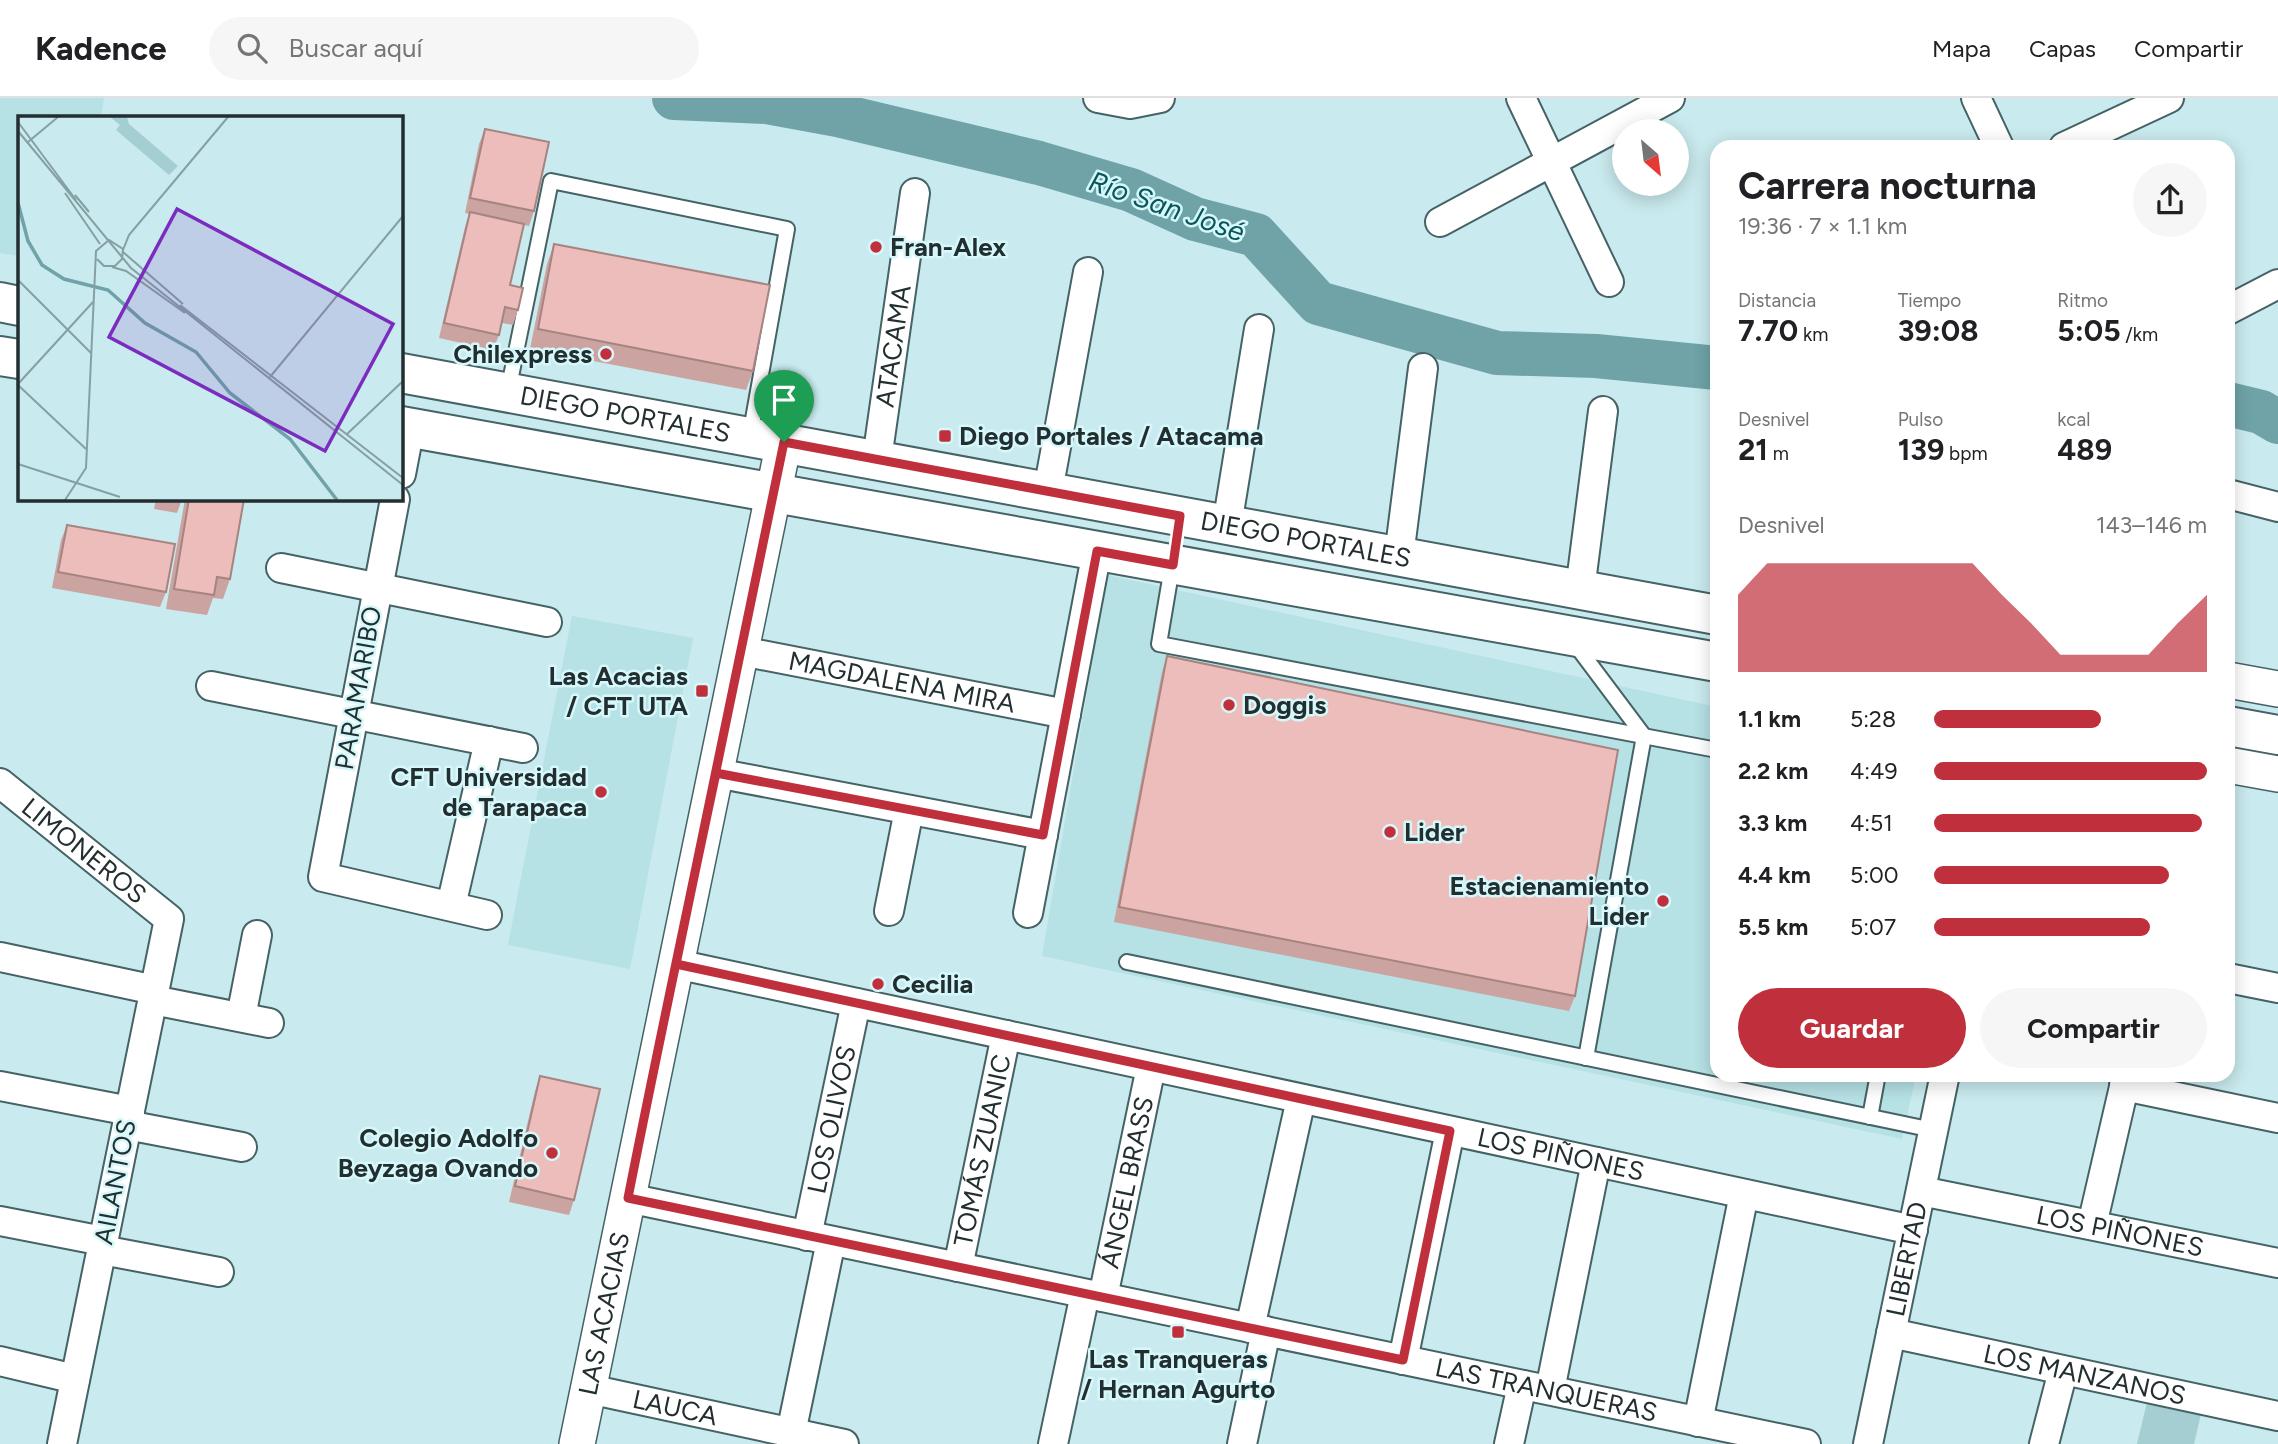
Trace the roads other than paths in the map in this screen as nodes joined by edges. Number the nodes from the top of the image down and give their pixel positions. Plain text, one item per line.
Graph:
1 (1098, 98) edge
2 (1521, 98) edge
3 (1670, 98) edge
4 (1976, 98) edge
5 (2169, 98) edge
6 (1151, 100) edge
7 (1996, 140) edge
8 (2079, 140) edge
9 (1552, 162) junction
10 (915, 193) dead end
11 (1440, 222) dead end
12 (1088, 272) dead end
13 (1609, 282) dead end
14 (2278, 284) edge
15 (0, 302) edge
16 (18, 306) edge
17 (2235, 306) edge
18 (1259, 328) dead end
19 (0, 356) edge
20 (18, 359) edge
21 (1423, 368) dead end
22 (402, 373) edge
23 (507, 392) junction
24 (1603, 411) dead end
25 (405, 426) edge
26 (767, 439) junction
27 (877, 459) junction
28 (402, 462) edge
29 (1048, 491) junction
30 (773, 493) junction
31 (2235, 496) edge
32 (396, 500) edge
33 (2278, 507) edge
34 (1180, 516) junction
35 (1227, 525) junction
36 (1097, 551) junction
37 (1399, 556) junction
38 (1173, 565) junction
39 (281, 568) dead end
40 (376, 588) junction
41 (1580, 590) junction
42 (1710, 614) edge
43 (547, 622) dead end
44 (1568, 635) junction
45 (741, 651) junction
46 (1710, 661) edge
47 (2235, 681) edge
48 (211, 686) dead end
49 (2278, 689) edge
50 (1066, 714) junction
51 (353, 716) junction
52 (2235, 727) edge
53 (1644, 736) junction
54 (2278, 736) edge
55 (489, 741) junction
56 (523, 748) dead end
57 (1710, 749) edge
58 (2235, 766) edge
59 (716, 773) junction
60 (2278, 774) edge
61 (0, 783) edge
62 (909, 810) junction
63 (1043, 835) junction
64 (451, 906) junction
65 (889, 911) dead end
66 (1028, 913) dead end
67 (487, 915) dead end
68 (169, 919) joint
69 (257, 934) dead end
70 (0, 957) edge
71 (1127, 962) dead end
72 (676, 964) junction
73 (2235, 979) edge
74 (2278, 988) edge
75 (154, 995) junction
76 (856, 1003) junction
77 (240, 1017) junction
78 (269, 1023) dead end
79 (1006, 1035) junction
80 (1586, 1058) junction
81 (1152, 1067) junction
82 (1710, 1078) edge
83 (1729, 1082) edge
84 (1877, 1082) edge
85 (1943, 1082) edge
86 (2125, 1082) edge
87 (2133, 1082) edge
88 (0, 1086) edge
89 (1301, 1099) junction
90 (1870, 1117) junction
91 (128, 1118) junction
92 (2278, 1118) edge
93 (1933, 1130) junction
94 (1450, 1131) junction
95 (242, 1147) dead end
96 (1596, 1162) junction
97 (1920, 1191) junction
98 (1744, 1194) junction
99 (628, 1198) junction
100 (0, 1221) edge
101 (2092, 1225) junction
102 (1913, 1230) junction
103 (819, 1238) junction
104 (102, 1245) junction
105 (2278, 1263) edge
106 (958, 1267) junction
107 (219, 1272) dead end
108 (1094, 1296) junction
109 (1258, 1330) junction
110 (1891, 1333) junction
111 (1403, 1360) junction
112 (0, 1362) edge
113 (2063, 1371) junction
114 (75, 1379) junction
115 (1522, 1385) junction
116 (589, 1389) junction
117 (1550, 1391) junction
118 (2278, 1416) edge
119 (1698, 1422) junction
120 (791, 1433) junction
121 (62, 1444) edge
122 (578, 1444) edge
123 (844, 1444) edge
124 (1053, 1444) edge
125 (1242, 1444) edge
126 (1509, 1444) edge
127 (1805, 1444) edge
128 (1868, 1444) edge
129 (2045, 1444) edge

1 - 6 street
2 - 9 street
3 - 9 street
4 - 7 street
5 - 8 street
9 - 11 street
9 - 13 street
10 - 27 street, ATACAMA
12 - 29 street
14 - 17 street
15 - 16 main road
18 - 35 street
19 - 20 main road
21 - 37 street
22 - 23 main road, DIEGO PORTALES
23 - 26 main road, DIEGO PORTALES
23 - 26 lane
24 - 41 street
25 - 28 street
25 - 30 main road, DIEGO PORTALES
26 - 27 main road, DIEGO PORTALES
26 - 30 street, LAS ACACIAS
27 - 29 main road, DIEGO PORTALES
29 - 34 main road, DIEGO PORTALES
30 - 36 main road, DIEGO PORTALES
30 - 45 street, LAS ACACIAS
31 - 33 street
32 - 40 street, PARAMARIBO
34 - 35 main road, DIEGO PORTALES
34 - 38 main road
35 - 37 main road, DIEGO PORTALES
36 - 38 main road, DIEGO PORTALES
36 - 50 street
37 - 41 main road, DIEGO PORTALES
38 - 44 main road, DIEGO PORTALES
38 - 53 lane
39 - 40 street
40 - 43 street
40 - 51 street, PARAMARIBO
41 - 42 main road, DIEGO PORTALES
44 - 46 main road, DIEGO PORTALES
44 - 53 lane
45 - 50 street, MAGDALENA MIRA
45 - 59 street, LAS ACACIAS
47 - 49 street
48 - 51 street
50 - 63 street
51 - 55 street
51 - 64 street, PARAMARIBO
52 - 54 main road
53 - 57 lane
53 - 80 lane
55 - 56 street
55 - 64 street
58 - 60 street
59 - 62 street
59 - 72 street, LAS ACACIAS
61 - 68 street, LIMONEROS
62 - 63 street
62 - 65 street
63 - 66 street
64 - 67 street
68 - 75 street, AILANTOS
69 - 77 street
70 - 75 street
71 - 80 lane
72 - 76 street, LOS PIÑONES
72 - 99 street, LAS ACACIAS
73 - 74 street
75 - 77 street
75 - 91 street, AILANTOS
76 - 79 street, LOS PIÑONES
76 - 103 street, LOS OLIVOS
77 - 78 street
79 - 81 street, LOS PIÑONES
79 - 106 street, TOMÁS ZUANIC
80 - 82 lane
81 - 89 street, LOS PIÑONES
81 - 108 street, ÁNGEL BRASS
83 - 90 lane
84 - 90 lane
85 - 93 street, LIBERTAD
86 - 101 street
87 - 92 street
88 - 91 street
89 - 94 street, LOS PIÑONES
89 - 109 street
90 - 93 lane
91 - 95 street
91 - 104 street, AILANTOS
93 - 97 street, LIBERTAD
94 - 96 street, LOS PIÑONES
94 - 111 street
96 - 98 street, LOS PIÑONES
96 - 117 street
97 - 101 street, LOS PIÑONES
97 - 102 street, LIBERTAD
98 - 102 street, LOS PIÑONES
98 - 119 street
99 - 103 street, LAS TRANQUERAS
99 - 116 street, LAS ACACIAS
100 - 104 street
101 - 105 street, LOS PIÑONES
102 - 110 street, LIBERTAD
103 - 106 street, LAS TRANQUERAS
103 - 120 street, LOS OLIVOS
104 - 107 street
104 - 114 street, AILANTOS
106 - 108 street, LAS TRANQUERAS
108 - 109 street, LAS TRANQUERAS
108 - 124 street, ÁNGEL BRASS
109 - 111 street, LAS TRANQUERAS
109 - 125 street
110 - 113 street, LOS MANZANOS
110 - 128 street, LIBERTAD
111 - 115 street, LAS TRANQUERAS
112 - 114 street
113 - 118 street, LOS MANZANOS
113 - 129 street
114 - 121 street, AILANTOS
115 - 117 street, LAS TRANQUERAS
115 - 126 street
116 - 120 street, LAUCA
116 - 122 street, LAS ACACIAS
117 - 119 street, LAS TRANQUERAS
119 - 127 street, LAS TRANQUERAS
120 - 123 street, LAUCA

